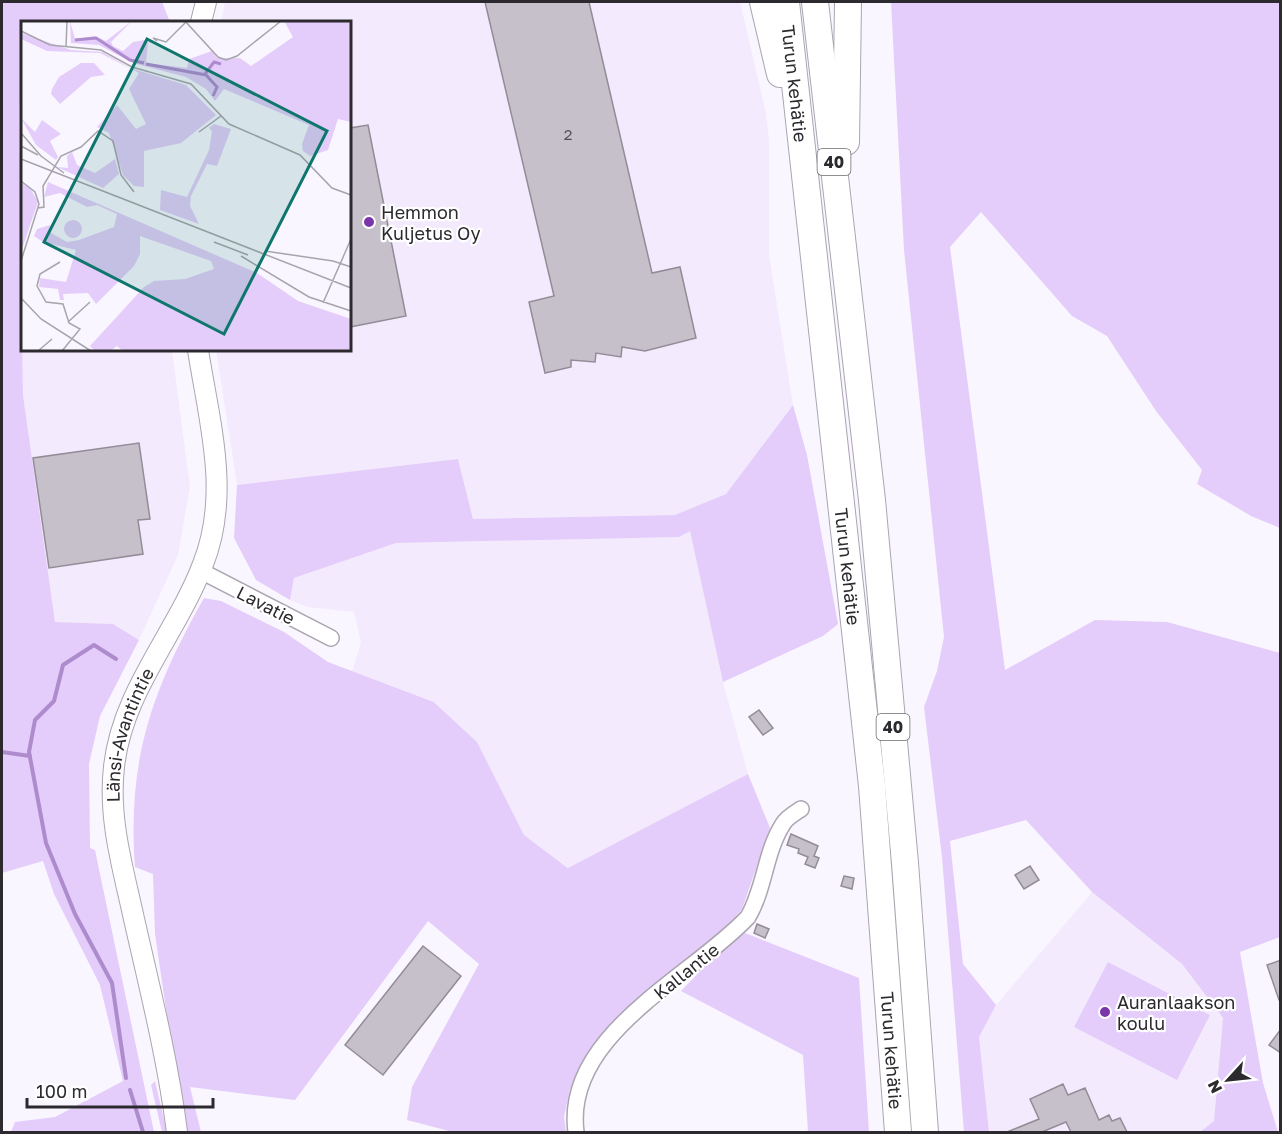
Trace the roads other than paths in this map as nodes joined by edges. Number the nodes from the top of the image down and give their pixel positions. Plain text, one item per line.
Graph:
1 (206, 2) edge
2 (763, 2) edge
3 (786, 2) edge
4 (815, 2) edge
5 (848, 2) edge
6 (201, 21) edge
7 (807, 194) junction
8 (851, 323) junction
9 (198, 351) edge
10 (201, 571) junction
11 (331, 638) dead end
12 (801, 809) dead end
13 (885, 984) junction
14 (177, 1132) edge
15 (576, 1132) edge
16 (883, 1132) edge
17 (898, 1132) edge
18 (925, 1132) edge

1 - 6 street
2 - 7 highway
3 - 7 highway, Turun kehätie / 40
4 - 8 highway, Turun kehätie / 40
5 - 8 highway
7 - 13 highway, Turun kehätie / 40
8 - 18 highway, Turun kehätie / 40
9 - 10 street, Länsi-Avantintie
10 - 11 street, Lavatie
10 - 14 street, Länsi-Avantintie
12 - 15 street, Kallantie
13 - 16 highway
13 - 17 highway, Turun kehätie / 40

